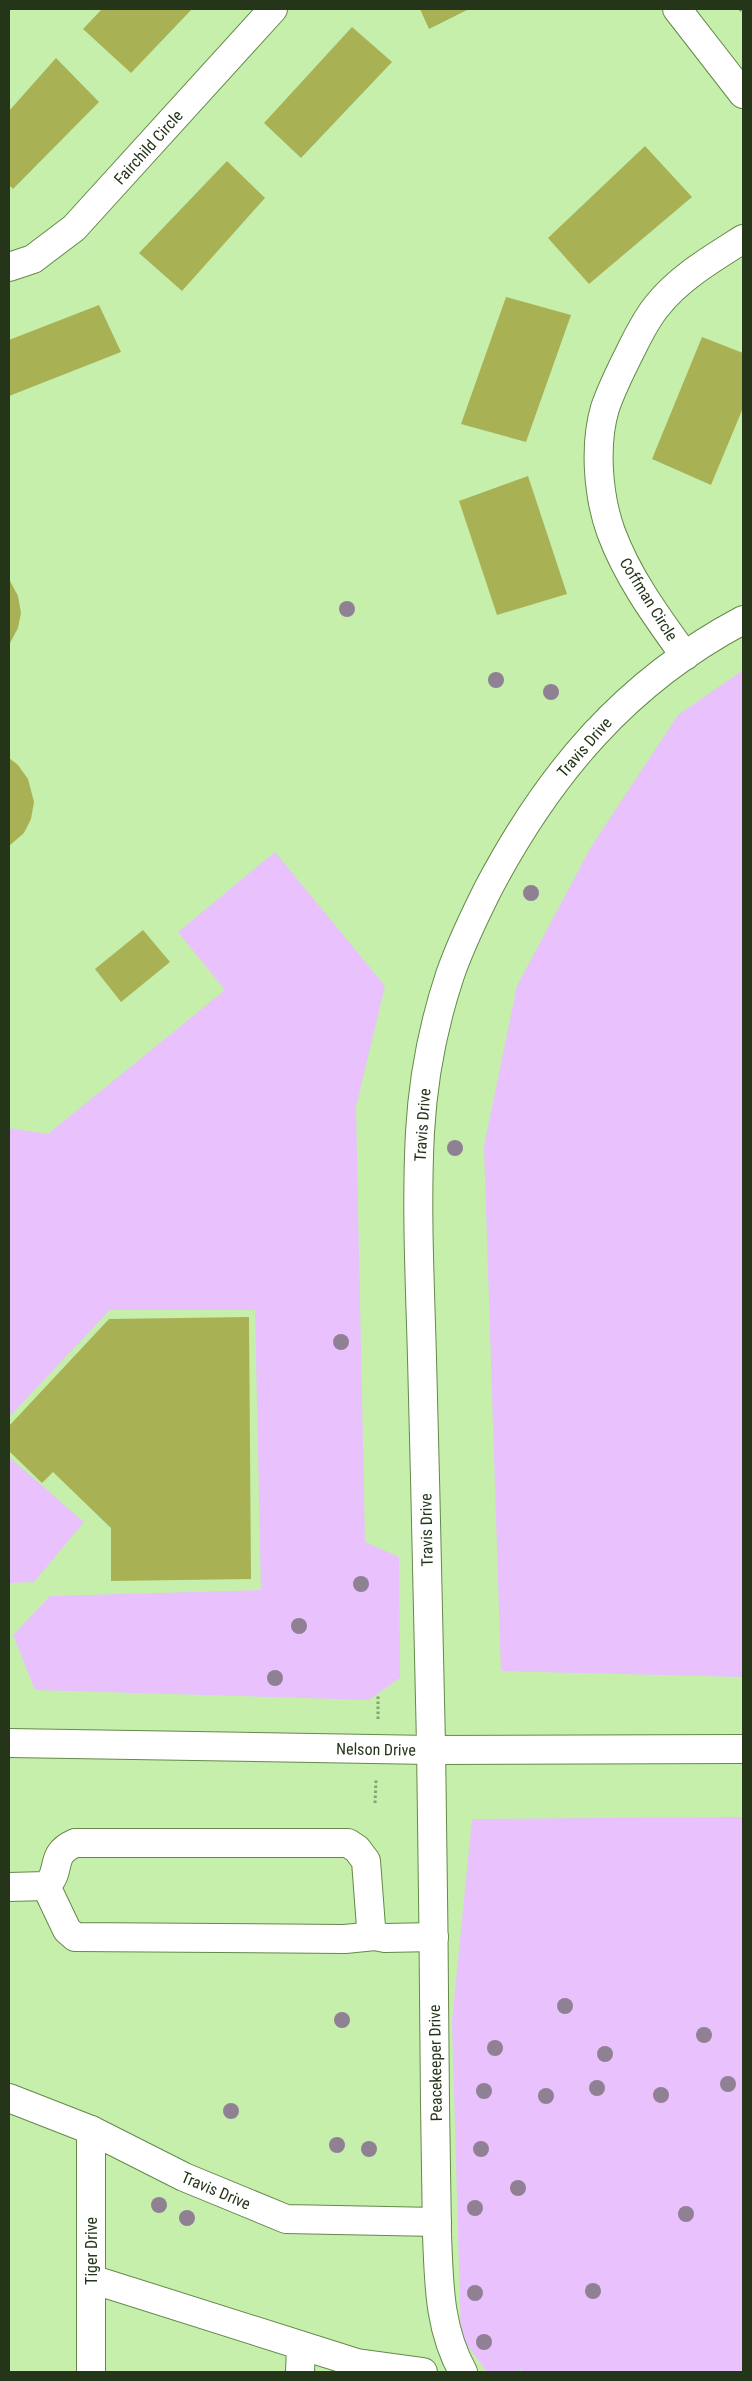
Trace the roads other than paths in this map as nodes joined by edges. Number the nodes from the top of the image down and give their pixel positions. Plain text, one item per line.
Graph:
1 (273, 9) edge
2 (677, 9) edge
3 (743, 94) edge
4 (743, 239) edge
5 (9, 267) edge
6 (743, 620) edge
7 (685, 656) junction
8 (9, 1743) edge
9 (743, 1749) edge
10 (431, 1750) junction
11 (9, 1886) edge
12 (46, 1886) junction
13 (375, 1936) junction
14 (434, 1937) junction
15 (9, 2098) edge
16 (91, 2130) junction
17 (437, 2222) junction
18 (91, 2279) junction
19 (300, 2359) edge
20 (397, 2370) edge
21 (90, 2372) edge
22 (423, 2372) edge
23 (463, 2372) edge

1 - 5 street, Fairchild Circle
2 - 3 street
4 - 7 street, Coffman Circle
6 - 7 street, Travis Drive
7 - 10 street, Travis Drive
8 - 10 street, Nelson Drive
9 - 10 street, Nelson Drive
10 - 14 street, Peacekeeper Drive
11 - 12 street
12 - 13 street
12 - 13 street
13 - 14 street
14 - 17 street, Peacekeeper Drive
15 - 16 street, Travis Drive
16 - 17 street, Travis Drive
16 - 18 street, Tiger Drive
17 - 23 street, Peacekeeper Drive
18 - 19 street
18 - 21 street, Tiger Drive
19 - 20 street
20 - 22 street

